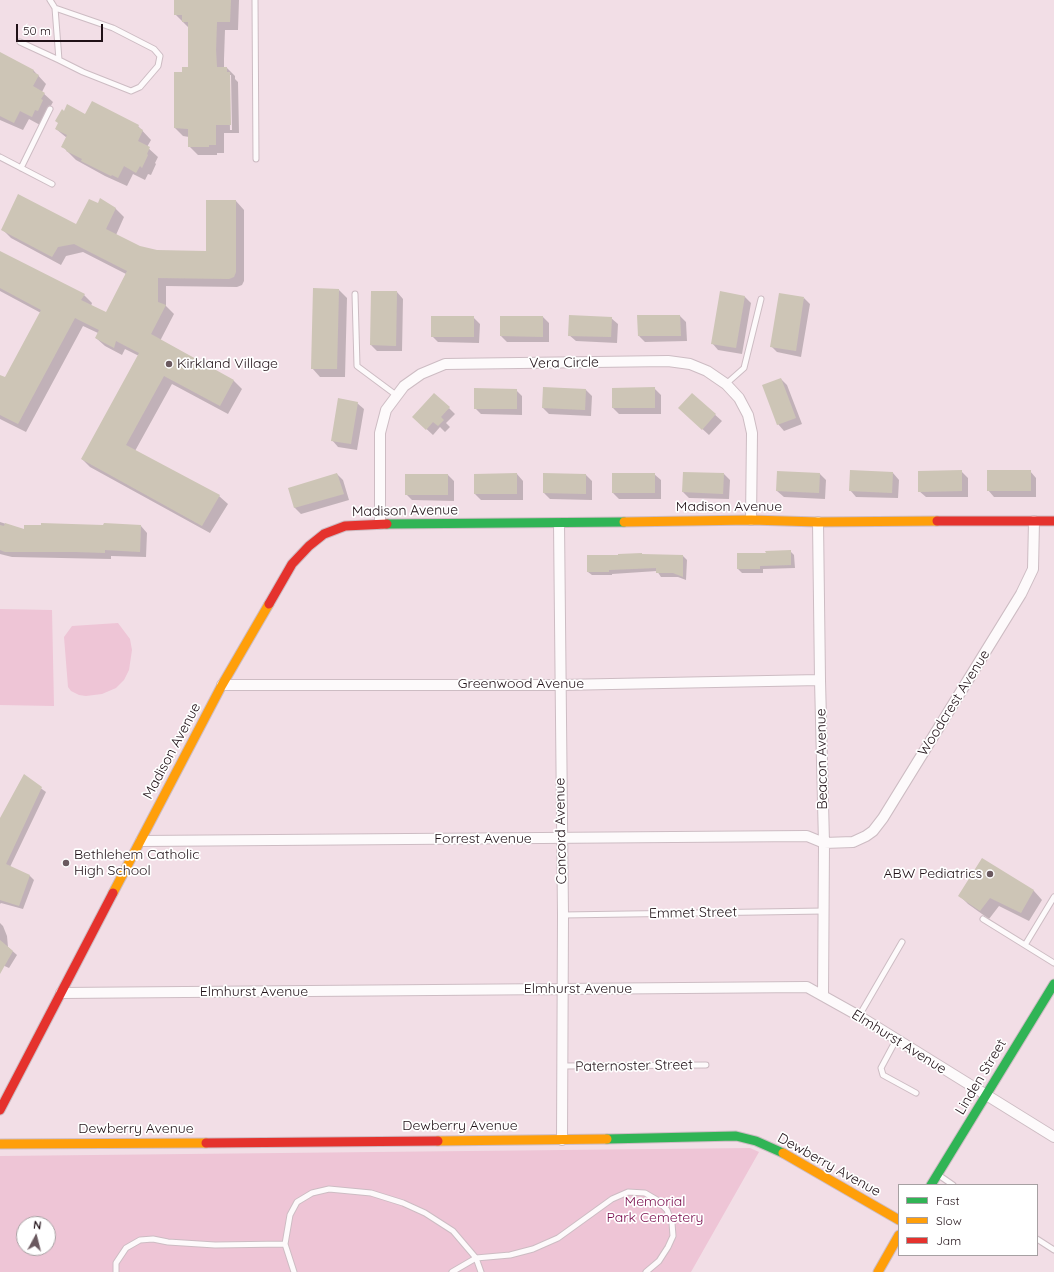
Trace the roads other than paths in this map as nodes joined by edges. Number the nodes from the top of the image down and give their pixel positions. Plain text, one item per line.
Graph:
1 (50, 0) edge
2 (255, 0) edge
3 (54, 8) junction
4 (20, 42) dead end
5 (58, 60) junction
6 (50, 109) dead end
7 (0, 157) edge
8 (256, 159) dead end
9 (21, 168) junction
10 (52, 184) dead end
11 (355, 294) dead end
12 (761, 299) dead end
13 (726, 384) junction
14 (396, 395) junction
15 (751, 520) junction
16 (1034, 521) junction
17 (1054, 521) edge
18 (818, 522) junction
19 (559, 523) junction
20 (380, 524) junction
21 (820, 680) junction
22 (222, 685) junction
23 (559, 685) junction
24 (562, 839) junction
25 (141, 841) junction
26 (824, 843) junction
27 (1054, 897) edge
28 (824, 911) junction
29 (563, 915) junction
30 (983, 919) dead end
31 (902, 942) dead end
32 (1025, 945) junction
33 (1054, 964) edge
34 (1054, 984) edge
35 (562, 989) junction
36 (61, 993) junction
37 (823, 996) junction
38 (858, 1016) junction
39 (896, 1040) junction
40 (706, 1065) dead end
41 (563, 1066) junction
42 (916, 1093) dead end
43 (986, 1095) junction
44 (0, 1110) edge
45 (1054, 1137) edge
46 (562, 1140) junction
47 (0, 1144) edge
48 (938, 1175) junction
49 (932, 1184) edge
50 (952, 1184) edge
51 (898, 1219) edge
52 (898, 1238) edge
53 (1038, 1240) edge
54 (286, 1244) junction
55 (1054, 1250) edge
56 (476, 1258) junction
57 (116, 1272) edge
58 (294, 1272) edge
59 (452, 1272) edge
60 (481, 1272) edge
61 (646, 1272) edge
62 (878, 1272) edge

1 - 3 lane
2 - 8 lane
3 - 5 lane
3 - 5 lane
4 - 5 lane
6 - 9 lane
7 - 9 lane
9 - 10 lane
11 - 14 lane
12 - 13 lane
13 - 14 street, Vera Circle
13 - 15 street, Vera Circle
14 - 20 street, Vera Circle
15 - 18 street, Madison Avenue
15 - 19 street, Madison Avenue
16 - 17 street, Madison Avenue
16 - 18 street, Madison Avenue
16 - 26 street, Woodcrest Avenue
18 - 21 street, Beacon Avenue
19 - 20 street, Madison Avenue
19 - 23 street, Concord Avenue
20 - 22 street, Madison Avenue
21 - 23 street, Greenwood Avenue
21 - 26 street, Beacon Avenue
22 - 23 street, Greenwood Avenue
22 - 25 street, Madison Avenue
23 - 24 street, Concord Avenue
24 - 25 street, Forrest Avenue
24 - 26 street, Forrest Avenue
24 - 29 street, Concord Avenue
25 - 36 street, Madison Avenue
26 - 28 street, Beacon Avenue
27 - 32 lane
28 - 29 lane, Emmet Street
28 - 37 street, Beacon Avenue
29 - 35 street, Concord Avenue
30 - 32 lane
31 - 38 lane
32 - 33 lane
34 - 43 street, Linden Street
35 - 36 street, Elmhurst Avenue
35 - 37 street, Elmhurst Avenue
35 - 41 street, Concord Avenue
36 - 44 street, Madison Avenue
37 - 38 street, Elmhurst Avenue
38 - 39 street, Elmhurst Avenue
39 - 42 lane
39 - 43 street, Elmhurst Avenue
40 - 41 lane, Paternoster Street
41 - 46 street, Concord Avenue
43 - 45 street, Elmhurst Avenue
43 - 48 street, Linden Street
46 - 47 street, Dewberry Avenue
46 - 51 street, Dewberry Avenue
48 - 49 street, Linden Street
48 - 50 lane
52 - 62 street
53 - 55 lane
54 - 56 lane
54 - 57 lane
54 - 58 lane
56 - 59 lane
56 - 60 lane
56 - 61 lane

